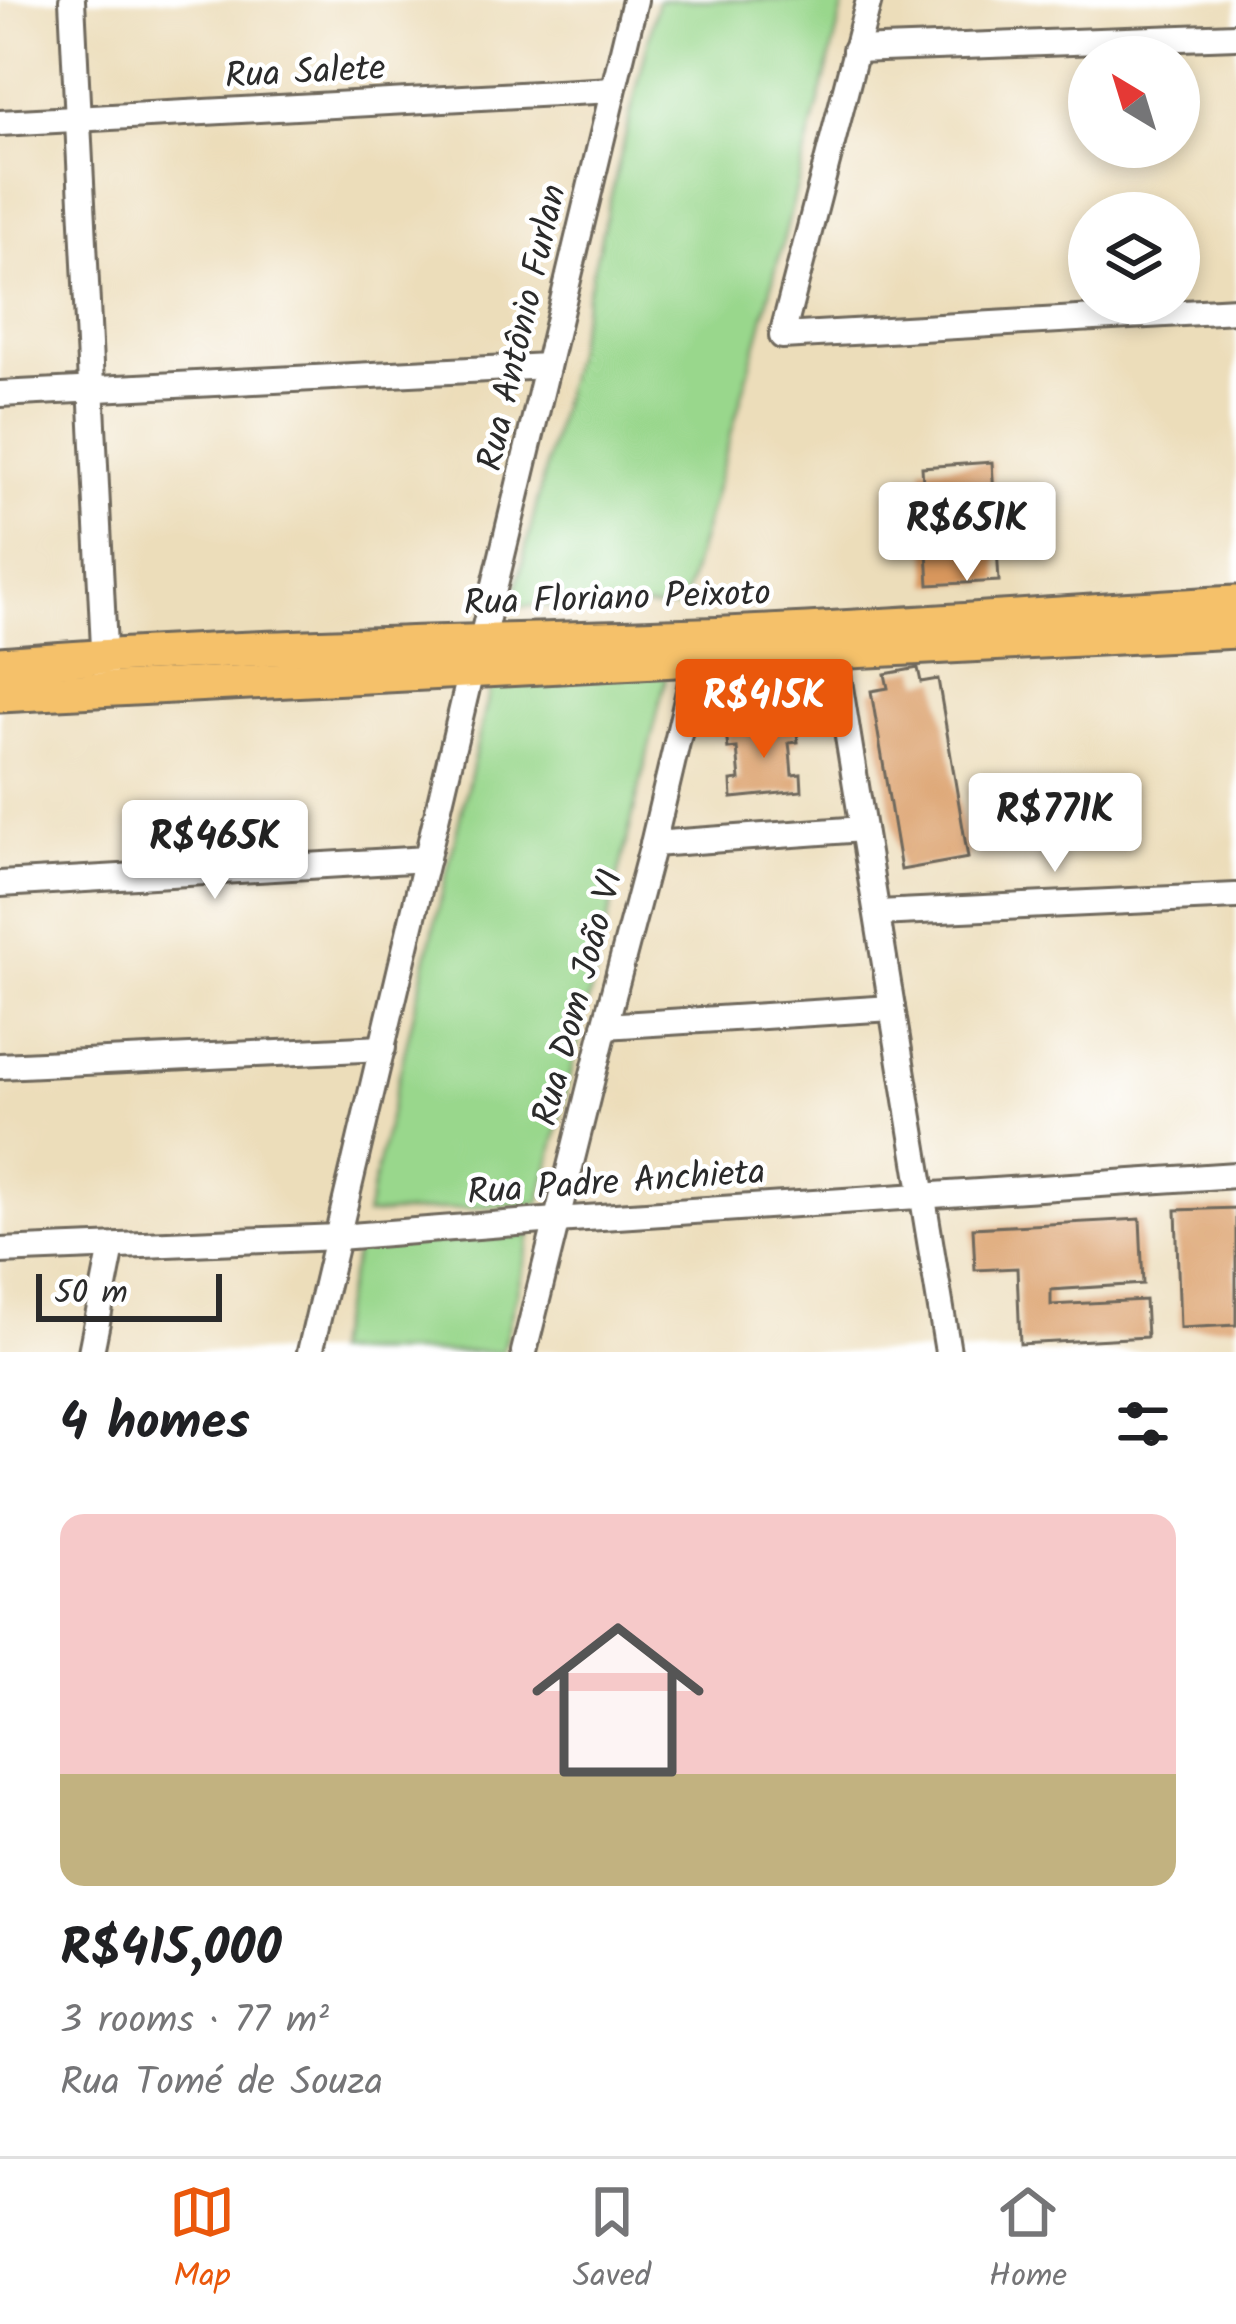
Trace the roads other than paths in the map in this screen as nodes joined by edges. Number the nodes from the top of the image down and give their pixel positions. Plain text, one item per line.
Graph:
1 (72, 0) edge
2 (635, 0) edge
3 (868, 0) edge
4 (1236, 36) edge
5 (856, 50) junction
6 (614, 90) junction
7 (78, 119) junction
8 (0, 123) edge
9 (1236, 310) edge
10 (547, 366) junction
11 (91, 389) junction
12 (0, 394) edge
13 (1236, 602) edge
14 (1236, 631) edge
15 (832, 639) junction
16 (699, 647) junction
17 (477, 655) junction
18 (0, 664) edge
19 (105, 672) junction
20 (0, 695) edge
21 (863, 829) junction
22 (653, 844) junction
23 (427, 860) junction
24 (0, 884) edge
25 (1236, 896) edge
26 (878, 914) junction
27 (892, 1008) junction
28 (604, 1026) junction
29 (383, 1048) junction
30 (0, 1066) edge
31 (1236, 1175) edge
32 (924, 1195) junction
33 (556, 1220) junction
34 (338, 1237) junction
35 (112, 1246) junction
36 (0, 1251) edge
37 (91, 1352) edge
38 (310, 1352) edge
39 (524, 1352) edge
40 (948, 1352) edge

1 - 7 street
2 - 6 street, Rua Antônio Furlan
3 - 5 street
4 - 5 street
5 - 9 street
6 - 7 street, Rua Salete
6 - 10 street, Rua Antônio Furlan
7 - 8 street, Rua Salete
7 - 11 street
10 - 11 street
10 - 17 street, Rua Antônio Furlan
11 - 12 street
11 - 19 street
13 - 15 main road, Rua Floriano Peixoto
14 - 15 main road, Rua Floriano Peixoto
15 - 16 main road, Rua Floriano Peixoto
15 - 21 street
16 - 17 main road, Rua Floriano Peixoto
16 - 22 street, Rua Dom João VI
17 - 19 main road, Rua Floriano Peixoto
17 - 23 street
18 - 19 main road, Rua Floriano Peixoto
19 - 20 main road, Rua Floriano Peixoto
21 - 22 street
21 - 26 street
22 - 28 street, Rua Dom João VI
23 - 24 street
23 - 29 street
25 - 26 street
26 - 27 street
27 - 28 street
27 - 32 street
28 - 33 street, Rua Dom João VI
29 - 30 street
29 - 34 street
31 - 32 street, Rua Padre Anchieta
32 - 33 street, Rua Padre Anchieta
32 - 40 street
33 - 34 street, Rua Padre Anchieta
33 - 39 street, Rua Dom João VI
34 - 35 street, Rua Padre Anchieta
34 - 38 street
35 - 36 street, Rua Padre Anchieta
35 - 37 street

